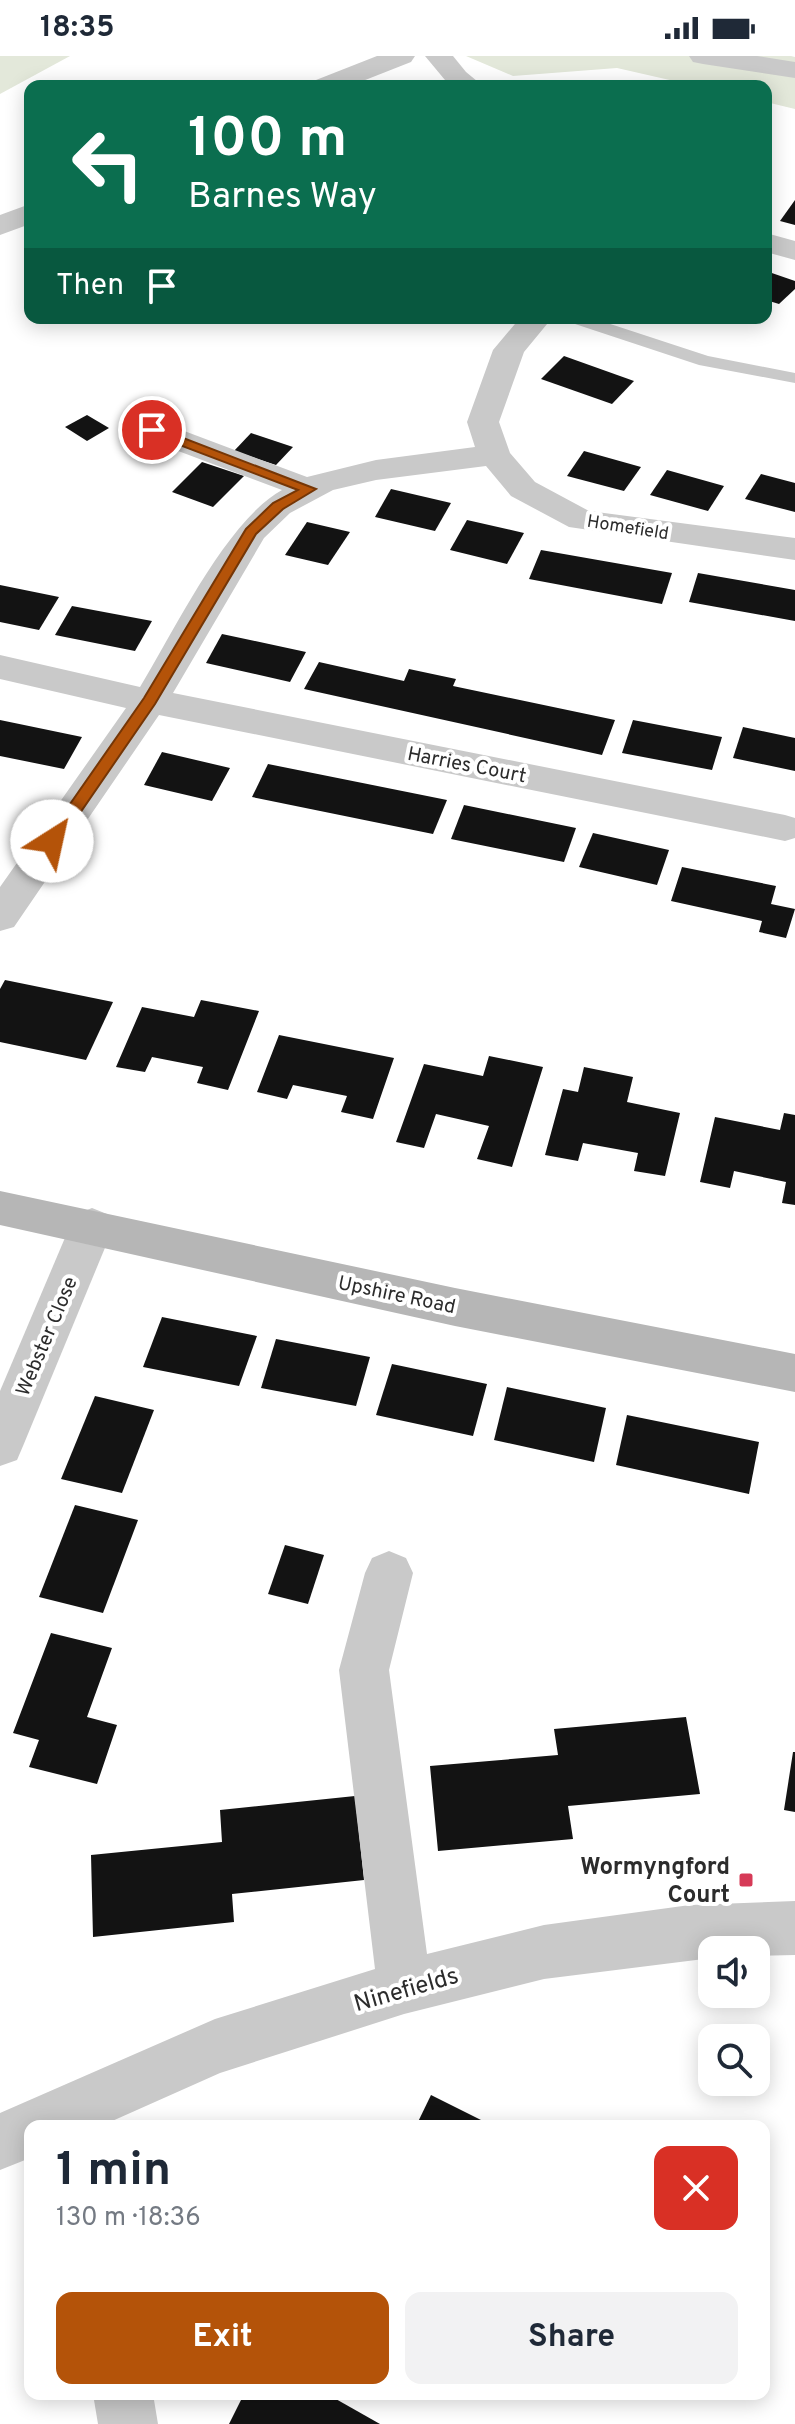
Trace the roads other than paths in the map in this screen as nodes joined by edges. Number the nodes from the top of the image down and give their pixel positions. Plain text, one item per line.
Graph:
1 (401, 56) edge
2 (439, 56) edge
3 (703, 56) edge
4 (795, 70) edge
5 (341, 80) edge
6 (459, 80) edge
7 (24, 216) edge
8 (0, 226) edge
9 (772, 244) edge
10 (795, 251) edge
11 (532, 324) edge
12 (593, 324) edge
13 (795, 378) edge
14 (152, 430) dead end
15 (494, 455) junction
16 (309, 489) junction
17 (795, 549) edge
18 (0, 667) edge
19 (150, 701) junction
20 (785, 828) dead end
21 (0, 917) edge
22 (0, 1208) edge
23 (92, 1226) junction
24 (795, 1373) edge
25 (0, 1446) edge
26 (389, 1573) dead end
27 (795, 1928) edge
28 (404, 1987) junction
29 (50, 2120) edge
30 (124, 2400) edge
31 (128, 2424) edge

1 - 5 street
2 - 6 street
3 - 4 street
7 - 8 street
9 - 10 street
11 - 15 street, Homefield
12 - 13 lane
14 - 16 street
15 - 16 street
15 - 17 street, Homefield
16 - 19 street
18 - 19 street, Harries Court
19 - 20 street, Harries Court
19 - 21 street
22 - 23 street, Upshire Road
23 - 24 street, Upshire Road
23 - 25 street, Webster Close
26 - 28 street
27 - 28 street, Ninefields
28 - 29 street, Ninefields
30 - 31 street

